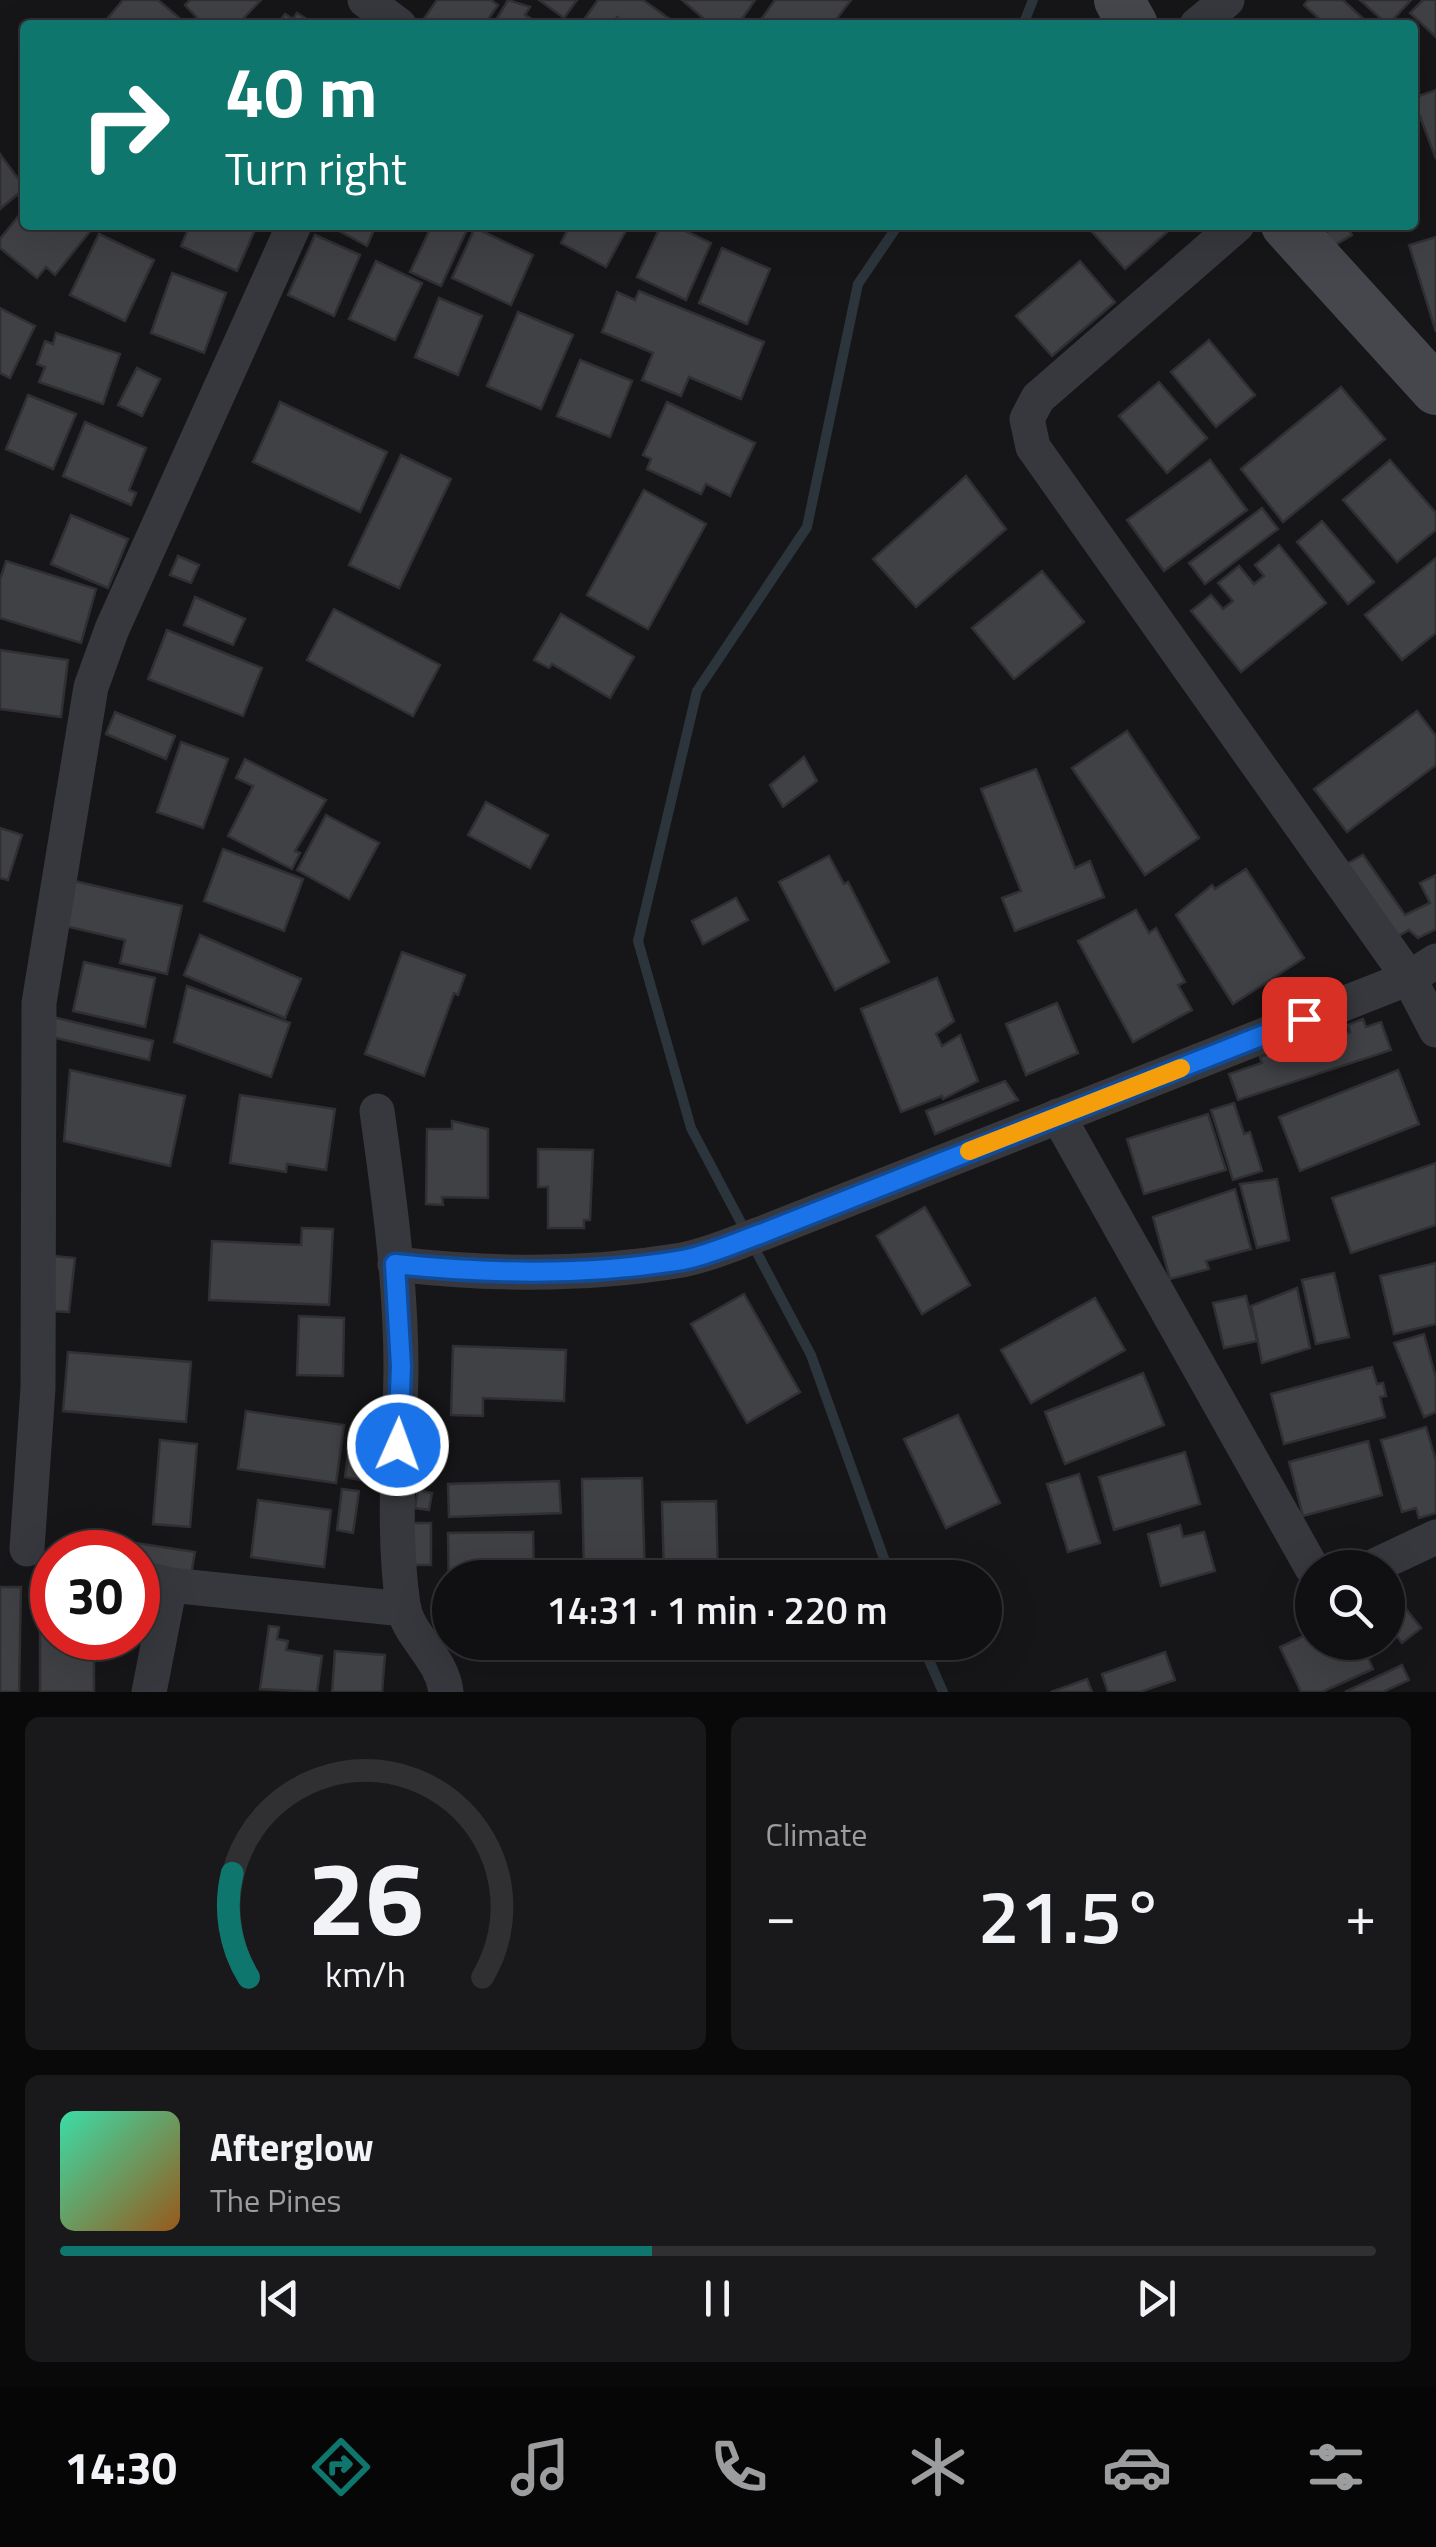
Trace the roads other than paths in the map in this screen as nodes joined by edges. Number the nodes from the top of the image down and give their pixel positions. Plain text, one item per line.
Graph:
1 (1227, 0) edge
2 (1203, 20) edge
3 (292, 230) edge
4 (1230, 230) edge
5 (1291, 230) edge
6 (1429, 371) edge
7 (1423, 969) edge
8 (1436, 1030) edge
9 (377, 1111) dead end
10 (1058, 1116) junction
11 (395, 1264) junction
12 (1436, 1537) edge
13 (26, 1550) edge
14 (1302, 1550) edge
15 (1405, 1552) edge
16 (160, 1582) edge
17 (404, 1609) junction
18 (150, 1660) edge
19 (149, 1692) edge
20 (446, 1692) edge

1 - 2 street
3 - 13 street
4 - 7 street
5 - 6 street
7 - 8 street
7 - 10 street
9 - 11 street
10 - 11 street
10 - 14 street
11 - 17 street
12 - 15 street
16 - 17 street
17 - 20 street
18 - 19 street

